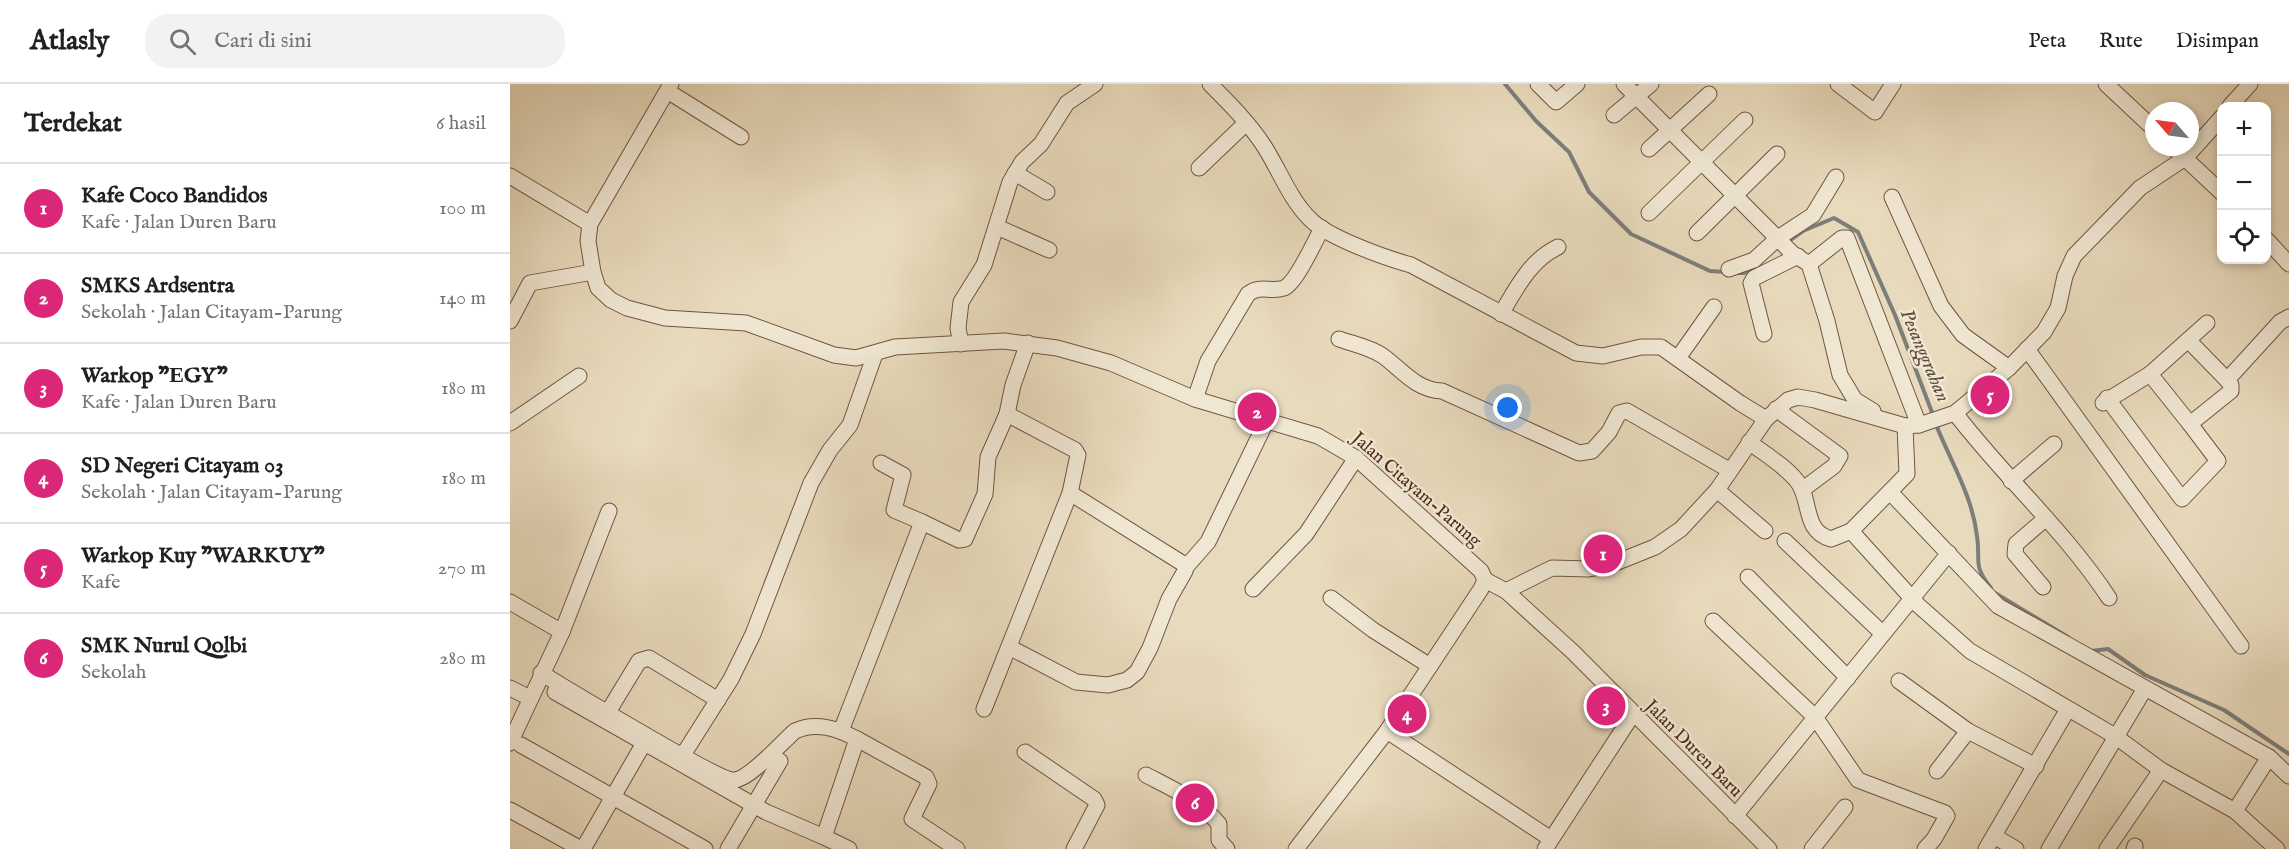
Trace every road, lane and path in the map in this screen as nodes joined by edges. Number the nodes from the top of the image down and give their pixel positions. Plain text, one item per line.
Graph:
1 (1210, 84) edge
2 (1538, 84) edge
3 (1578, 84) edge
4 (1624, 84) edge
5 (1651, 84) edge
6 (1838, 84) edge
7 (1893, 84) edge
8 (2106, 84) edge
9 (1087, 86) edge
10 (2243, 87) edge
11 (670, 88) edge
12 (1709, 94) dead end
13 (1635, 96) junction
14 (2233, 102) edge
15 (1614, 115) dead end
16 (1745, 120) dead end
17 (2145, 121) edge
18 (1246, 123) junction
19 (2217, 123) edge
20 (1670, 129) junction
21 (741, 137) dead end
22 (1649, 149) dead end
23 (1777, 154) dead end
24 (2184, 156) edge
25 (2186, 158) junction
26 (1701, 161) junction
27 (1199, 168) dead end
28 (1015, 173) junction
29 (510, 176) edge
30 (1836, 177) dead end
31 (2217, 188) edge
32 (1047, 192) dead end
33 (1735, 194) junction
34 (1892, 196) dead end
35 (1649, 213) dead end
36 (590, 224) junction
37 (997, 227) junction
38 (1322, 228) junction
39 (1697, 233) dead end
40 (2271, 244) edge
41 (1558, 247) dead end
42 (1048, 250) dead end
43 (1792, 251) junction
44 (2288, 262) edge
45 (1729, 270) dead end
46 (592, 272) junction
47 (1714, 307) dead end
48 (1501, 314) junction
49 (2289, 317) edge
50 (510, 321) edge
51 (2207, 323) dead end
52 (1764, 334) dead end
53 (1339, 339) dead end
54 (2189, 341) junction
55 (1028, 343) junction
56 (961, 344) junction
57 (2027, 349) junction
58 (875, 354) junction
59 (1678, 358) junction
60 (2009, 368) junction
61 (2150, 374) junction
62 (579, 376) dead end
63 (2227, 380) junction
64 (1196, 399) junction
65 (1007, 414) junction
66 (1771, 414) junction
67 (1950, 415) junction
68 (1267, 420) junction
69 (510, 423) edge
70 (1917, 423) junction
71 (2190, 424) junction
72 (1749, 442) junction
73 (2054, 444) dead end
74 (1356, 458) junction
75 (881, 463) dead end
76 (1729, 470) junction
77 (2011, 481) junction
78 (1716, 490) junction
79 (1802, 490) junction
80 (1890, 492) junction
81 (1070, 493) junction
82 (609, 511) dead end
83 (2046, 518) junction
84 (921, 522) junction
85 (1766, 531) dead end
86 (1851, 531) junction
87 (1785, 541) dead end
88 (1949, 552) junction
89 (1186, 567) junction
90 (1748, 577) dead end
91 (1485, 580) junction
92 (2043, 587) dead end
93 (1253, 589) dead end
94 (1506, 591) junction
95 (1912, 596) junction
96 (1331, 598) dead end
97 (2109, 598) dead end
98 (510, 602) edge
99 (1713, 621) dead end
100 (562, 632) junction
101 (1882, 633) junction
102 (2241, 646) dead end
103 (1009, 647) junction
104 (1430, 666) junction
105 (541, 673) junction
106 (1848, 678) junction
107 (1899, 681) dead end
108 (559, 684) junction
109 (510, 688) edge
110 (2144, 690) junction
111 (530, 698) junction
112 (718, 699) junction
113 (984, 709) dead end
114 (2068, 709) junction
115 (608, 712) junction
116 (1633, 714) junction
117 (1814, 719) junction
118 (841, 730) junction
119 (1387, 731) junction
120 (1968, 731) junction
121 (2115, 736) junction
122 (786, 738) junction
123 (857, 739) junction
124 (644, 743) junction
125 (515, 744) edge
126 (1025, 752) dead end
127 (683, 755) junction
128 (2269, 757) junction
129 (2036, 766) junction
130 (2161, 770) junction
131 (1937, 771) dead end
132 (1146, 775) dead end
133 (2289, 776) edge
134 (612, 797) junction
135 (1845, 807) dead end
136 (760, 808) junction
137 (510, 810) edge
138 (2235, 811) junction
139 (1735, 816) junction
140 (824, 837) junction
141 (1990, 842) edge
142 (1548, 844) edge
143 (582, 849) edge
144 (705, 849) edge
145 (728, 849) edge
146 (849, 849) edge
147 (957, 849) edge
148 (1074, 849) edge
149 (1227, 849) edge
150 (1296, 849) edge
151 (1769, 849) edge
152 (1812, 849) edge
153 (1925, 849) edge
154 (2016, 849) edge
155 (2049, 849) edge
156 (2107, 849) edge
157 (2277, 849) edge

1 - 18 street
2 - 3 street
4 - 13 street
5 - 13 street
6 - 7 street
8 - 17 street
9 - 28 street
10 - 14 street
11 - 21 street
11 - 36 street
12 - 20 street
13 - 15 street
13 - 20 street
16 - 26 street
18 - 27 street
18 - 38 street
19 - 25 street
20 - 22 street
20 - 26 street
23 - 33 street
24 - 25 street
25 - 31 street
25 - 57 street
26 - 33 street
26 - 35 street
28 - 32 street
28 - 37 street
29 - 36 street
30 - 43 street
33 - 39 street
33 - 43 street
34 - 60 street
36 - 46 street, Jalan Citayam-Parung
37 - 42 street
37 - 56 street
38 - 48 street
38 - 64 street
40 - 44 street
41 - 48 street
43 - 45 street
43 - 52 street
43 - 70 street
43 - 70 street
46 - 50 street
46 - 58 street, Jalan Citayam-Parung
47 - 59 street
48 - 59 street
49 - 63 street
51 - 54 street
53 - 76 street
54 - 61 street
54 - 63 street
55 - 56 street, Jalan Citayam-Parung
55 - 64 street, Jalan Citayam-Parung
55 - 65 street
56 - 58 street, Jalan Citayam-Parung
57 - 60 street
57 - 102 street
58 - 112 street
59 - 66 street
60 - 67 street
61 - 71 street
61 - 71 street
62 - 69 street
63 - 71 street
64 - 68 street, Jalan Citayam-Parung
65 - 81 street
65 - 84 street
66 - 70 street
66 - 72 street
66 - 79 street
67 - 70 street
67 - 77 street
68 - 74 street, Jalan Citayam-Parung
68 - 89 street
70 - 80 street
72 - 76 street
72 - 79 street
73 - 77 street
74 - 91 street, Jalan Citayam-Parung
74 - 93 street
75 - 84 street
76 - 78 street
77 - 83 street
78 - 85 street
78 - 94 street
79 - 86 street
80 - 86 street
80 - 88 street
81 - 89 street
81 - 103 street
82 - 100 street
83 - 92 street
83 - 97 street
84 - 118 street
86 - 95 street
87 - 101 street
88 - 95 street
88 - 110 street
89 - 103 street
90 - 106 street
91 - 94 street, Jalan Duren Baru
91 - 104 street
94 - 116 street, Jalan Duren Baru
95 - 101 street
95 - 114 street
96 - 104 street
98 - 100 street
99 - 117 street
100 - 105 street
101 - 106 street
103 - 113 street
104 - 119 street
105 - 108 street
105 - 111 street
106 - 117 street
107 - 120 street
108 - 115 street
108 - 124 street
109 - 111 street
110 - 121 street
110 - 128 street
111 - 125 street
112 - 115 street
112 - 127 street
114 - 121 street
114 - 129 street
115 - 127 street
116 - 139 street, Jalan Duren Baru
116 - 142 street
117 - 139 street
117 - 153 street
118 - 122 street
118 - 123 street
119 - 142 street
119 - 150 street
120 - 129 street
120 - 131 street
121 - 130 street
121 - 155 street
122 - 127 street
122 - 136 street
123 - 140 street
123 - 147 street
124 - 134 street
124 - 136 street
125 - 134 street
126 - 148 street
128 - 133 street
128 - 138 street
129 - 141 street
130 - 138 street
130 - 156 street
132 - 149 street
134 - 143 street
134 - 144 street
135 - 152 street
136 - 140 street
136 - 145 street
137 - 143 street
138 - 157 street
139 - 151 street, Jalan Duren Baru
140 - 146 street
141 - 154 street

